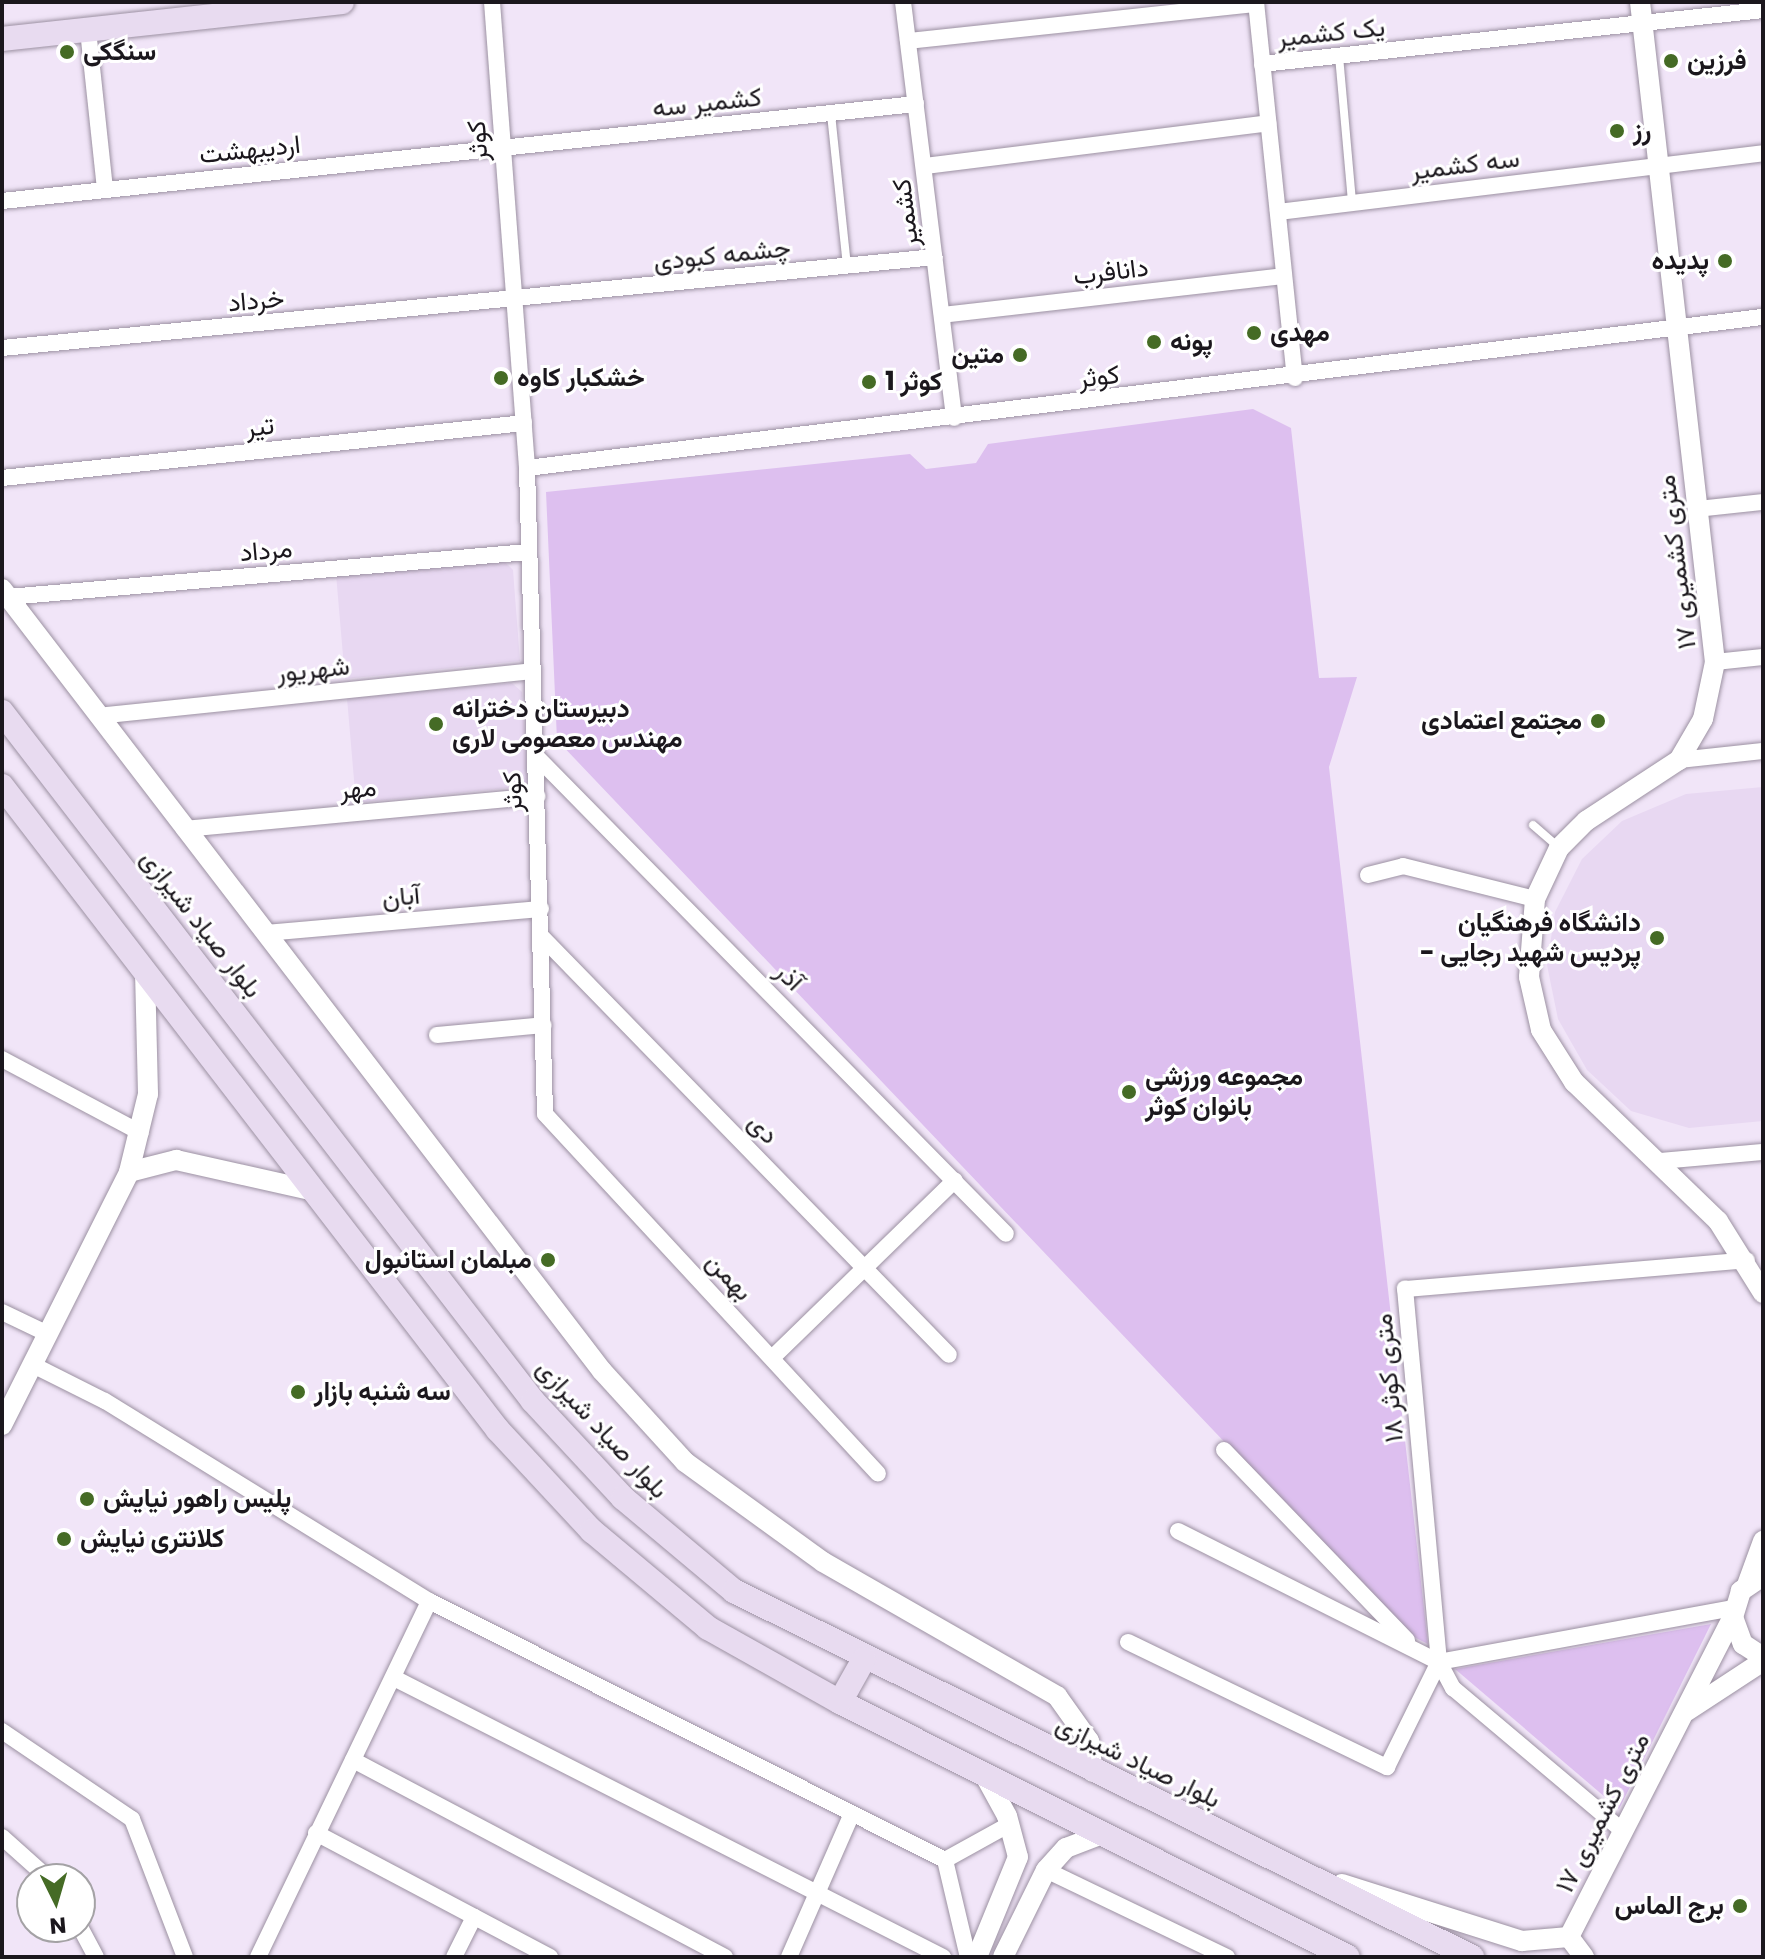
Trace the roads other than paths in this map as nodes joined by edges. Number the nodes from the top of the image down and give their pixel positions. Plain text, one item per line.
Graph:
1 (342, 2) edge
2 (492, 2) edge
3 (903, 2) edge
4 (1640, 2) edge
5 (1256, 3) edge
6 (1763, 10) edge
7 (1642, 25) junction
8 (88, 30) junction
9 (2, 39) edge
10 (908, 41) junction
11 (1339, 56) junction
12 (1262, 64) junction
13 (916, 104) junction
14 (831, 114) junction
15 (1268, 123) junction
16 (503, 149) junction
17 (1763, 153) edge
18 (925, 166) junction
19 (1658, 166) junction
20 (105, 189) junction
21 (2, 201) edge
22 (1352, 203) junction
23 (1278, 212) junction
24 (935, 257) junction
25 (847, 266) junction
26 (1284, 276) junction
27 (514, 302) junction
28 (942, 315) junction
29 (1763, 317) edge
30 (1676, 325) junction
31 (2, 348) edge
32 (1295, 378) junction
33 (954, 418) junction
34 (524, 423) junction
35 (527, 468) junction
36 (2, 478) edge
37 (1763, 502) edge
38 (1697, 509) junction
39 (528, 552) junction
40 (5, 593) edge
41 (1763, 657) edge
42 (1715, 662) junction
43 (532, 671) junction
44 (2, 712) edge
45 (98, 716) junction
46 (1763, 751) edge
47 (536, 756) junction
48 (1679, 760) junction
49 (2, 786) edge
50 (537, 796) junction
51 (1533, 825) dead end
52 (184, 829) junction
53 (1559, 848) junction
54 (1368, 875) dead end
55 (1535, 899) junction
56 (541, 909) junction
57 (265, 933) junction
58 (542, 937) junction
59 (145, 971) junction
60 (544, 1025) junction
61 (437, 1035) dead end
62 (2, 1059) edge
63 (545, 1114) joint
64 (141, 1133) junction
65 (1763, 1152) edge
66 (1660, 1161) junction
67 (129, 1172) junction
68 (955, 1180) junction
69 (315, 1191) junction
70 (1006, 1234) dead end
71 (1747, 1260) junction
72 (865, 1268) junction
73 (1763, 1293) edge
74 (2, 1312) edge
75 (48, 1334) junction
76 (949, 1355) dead end
77 (772, 1358) junction
78 (33, 1365) junction
79 (3, 1423) edge
80 (1224, 1450) dead end
81 (878, 1473) dead end
82 (1178, 1531) dead end
83 (1763, 1541) edge
84 (1755, 1580) edge
85 (429, 1601) junction
86 (1734, 1613) junction
87 (1128, 1642) dead end
88 (1417, 1650) junction
89 (864, 1659) junction
90 (1763, 1659) edge
91 (1439, 1662) junction
92 (394, 1678) junction
93 (840, 1702) junction
94 (1684, 1713) junction
95 (2, 1731) edge
96 (353, 1760) junction
97 (1093, 1772) junction
98 (984, 1774) junction
99 (851, 1816) junction
100 (1010, 1824) junction
101 (1623, 1831) junction
102 (316, 1833) junction
103 (1102, 1834) junction
104 (2, 1837) edge
105 (1018, 1857) junction
106 (945, 1860) junction
107 (31, 1863) edge
108 (1285, 1865) junction
109 (1046, 1870) junction
110 (819, 1896) junction
111 (474, 1917) junction
112 (1271, 1918) junction
113 (1569, 1937) junction
114 (1202, 1951) edge
115 (185, 1957) edge
116 (258, 1957) edge
117 (454, 1957) edge
118 (550, 1957) edge
119 (725, 1957) edge
120 (789, 1957) edge
121 (943, 1957) edge
122 (968, 1957) edge
123 (977, 1957) edge
124 (1003, 1957) edge
125 (1227, 1957) edge
126 (1329, 1957) edge
127 (1348, 1957) edge
128 (1472, 1957) edge
129 (1584, 1957) edge

1 - 8 main road
2 - 16 street, کوثر
3 - 10 street, کشمیر
4 - 7 street, ۱۷ متری کشمیری
5 - 10 street
5 - 12 street
6 - 7 street, یک کشمیر
7 - 11 street, یک کشمیر
7 - 19 street, ۱۷ متری کشمیری
8 - 9 main road
8 - 20 street
10 - 13 street, کشمیر
11 - 12 street, یک کشمیر
11 - 22 lane
12 - 15 street
13 - 14 street, کشمیر سه
13 - 18 street, کشمیر
14 - 16 street, کشمیر سه
14 - 25 lane
15 - 18 street
15 - 23 street
16 - 20 street, اردیبهشت
16 - 27 street, کوثر
17 - 19 street, سه کشمیر
18 - 24 street, کشمیر
19 - 22 street, سه کشمیر
19 - 30 street, ۱۷ متری کشمیری
20 - 21 street, اردیبهشت
22 - 23 street, سه کشمیر
23 - 26 street
24 - 25 street, چشمه کبودی
24 - 28 street, کشمیر
25 - 27 street, چشمه کبودی
26 - 28 street, دانافرب
26 - 32 street
27 - 31 street, خرداد
27 - 34 street, کوثر
28 - 33 street, کشمیر
29 - 30 street, کوثر
30 - 32 street, کوثر
30 - 38 street, ۱۷ متری کشمیری
32 - 33 street, کوثر
33 - 35 street, کوثر
34 - 35 street, کوثر
34 - 36 street, تیر
35 - 39 street, کوثر
37 - 38 street
38 - 42 street, ۱۷ متری کشمیری
39 - 40 street, مرداد
39 - 43 street, کوثر
40 - 45 street
41 - 42 street
42 - 48 street, ۱۷ متری کشمیری
43 - 45 street, شهریور
43 - 47 street, کوثر
44 - 89 main road, بلوار صیاد شیرازی
45 - 52 street
46 - 48 street
47 - 50 street, کوثر
47 - 68 street, آذر
48 - 53 street, ۱۷ متری کشمیری
49 - 59 main road
50 - 52 street, مهر
50 - 56 street, کوثر
51 - 53 lane
52 - 57 street
53 - 55 street, ۱۷ متری کشمیری
54 - 55 street
55 - 66 street, ۱۷ متری کشمیری
56 - 57 street, آبان
56 - 58 street, کوثر
57 - 97 street
58 - 60 street, کوثر
58 - 72 street, دی
59 - 64 street
59 - 69 main road
60 - 61 street
60 - 63 street, کوثر
62 - 64 street
63 - 77 street, بهمن
64 - 67 street
65 - 66 street
66 - 71 street, ۱۷ متری کشمیری
67 - 69 street
67 - 75 street
68 - 70 street, آذر
68 - 72 street
69 - 93 main road
71 - 73 street, ۱۷ متری کشمیری
71 - 91 street, ۱۸ متری کوثر
72 - 76 street, دی
72 - 77 street
74 - 75 street
75 - 78 street
77 - 81 street, بهمن
78 - 79 street
78 - 85 street
80 - 88 street
82 - 88 street
83 - 84 street, ۱۷ متری کشمیری
84 - 86 street, ۱۷ متری کشمیری
85 - 92 street
85 - 99 street
86 - 90 street
86 - 91 street
86 - 94 street, ۱۷ متری کشمیری
87 - 91 street
88 - 91 street
89 - 93 main road
89 - 97 main road, بلوار صیاد شیرازی
90 - 94 street
91 - 101 street
92 - 96 street
92 - 110 street
93 - 98 main road
94 - 101 street, ۱۷ متری کشمیری
95 - 115 street
96 - 102 street
96 - 119 street
97 - 108 main road, بلوار صیاد شیرازی
98 - 100 street
98 - 103 main road
99 - 106 street
99 - 110 street
100 - 105 street
100 - 106 street
101 - 113 street, ۱۷ متری کشمیری
102 - 111 street
102 - 116 street
103 - 109 street
103 - 112 main road
104 - 107 street
105 - 109 street
105 - 123 street
106 - 122 street
108 - 113 street
108 - 128 main road, بلوار صیاد شیرازی
109 - 114 street
109 - 124 street
110 - 120 street
110 - 121 street
111 - 117 street
111 - 118 street
112 - 126 street
112 - 127 main road
113 - 129 street
114 - 125 street

